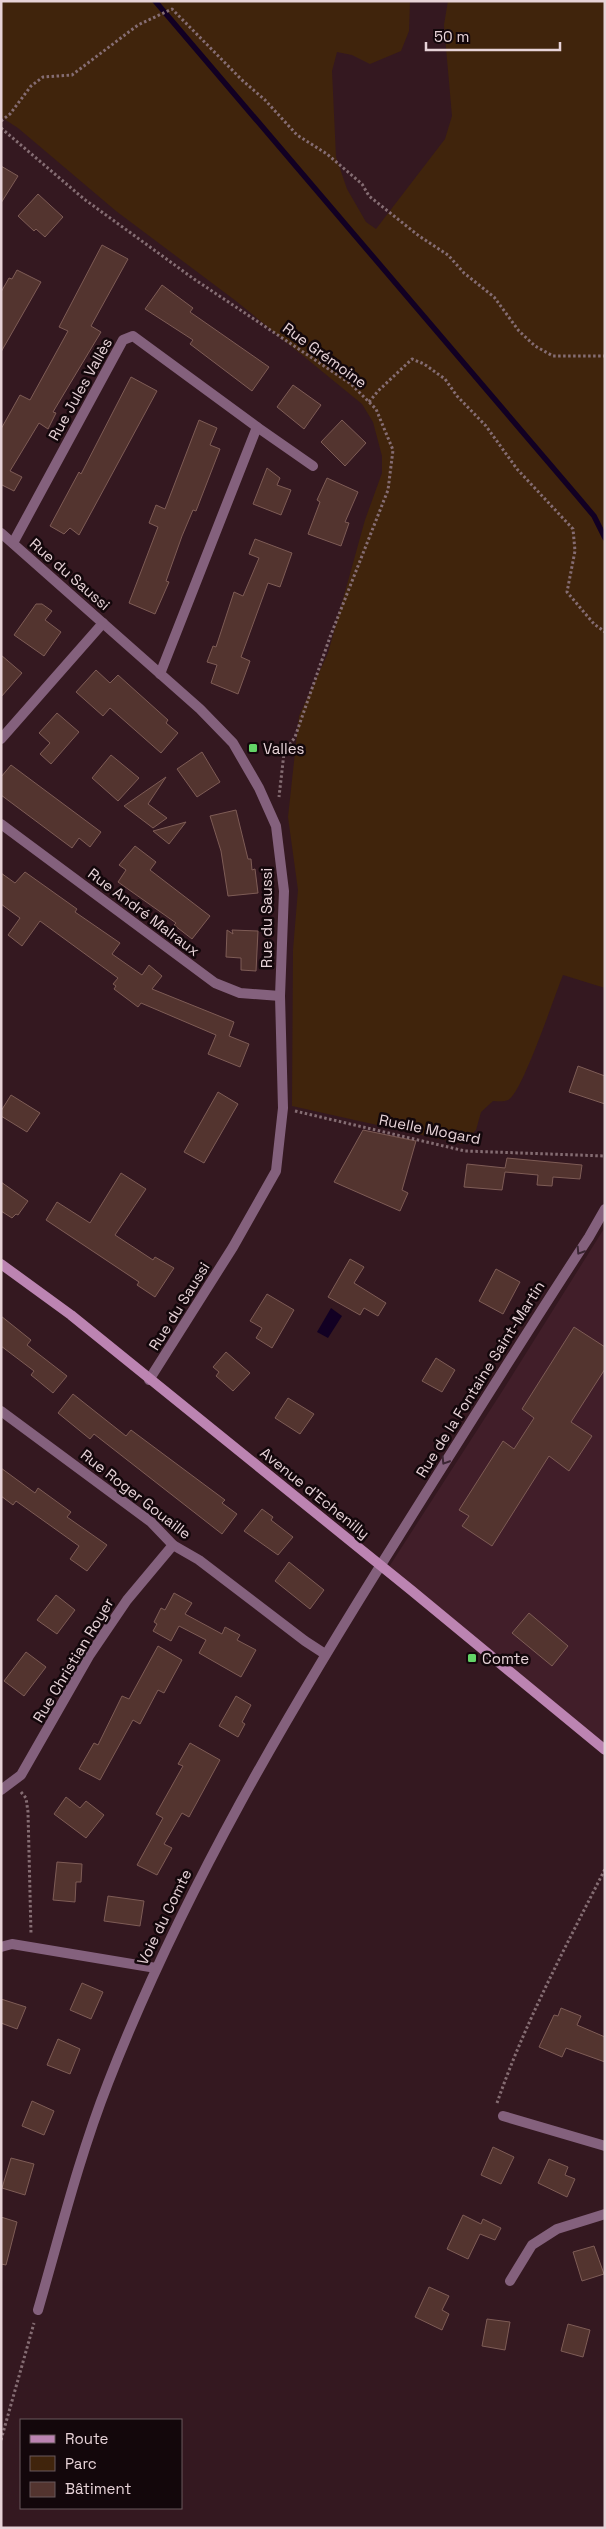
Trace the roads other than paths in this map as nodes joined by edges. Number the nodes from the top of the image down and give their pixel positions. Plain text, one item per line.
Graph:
1 (257, 427) junction
2 (312, 466) dead end
3 (1, 533) edge
4 (13, 543) junction
5 (103, 623) junction
6 (160, 674) junction
7 (1, 739) edge
8 (1, 824) edge
9 (280, 996) junction
10 (605, 1209) edge
11 (601, 1223) edge
12 (1, 1264) edge
13 (149, 1380) junction
14 (1, 1411) edge
15 (173, 1545) junction
16 (380, 1566) junction
17 (325, 1654) junction
18 (605, 1750) edge
19 (1, 1790) edge
20 (1, 1947) edge
21 (156, 1968) junction
22 (503, 2116) dead end
23 (605, 2146) edge
24 (605, 2214) edge
25 (510, 2281) dead end
26 (38, 2310) road end

1 - 2 street, Rue Jules Vallès
1 - 4 street, Rue Jules Vallès
1 - 6 street
3 - 4 street, Rue du Saussi
4 - 5 street, Rue du Saussi
5 - 6 street, Rue du Saussi
5 - 7 street
6 - 9 street, Rue du Saussi
8 - 9 street, Rue André Malraux
9 - 13 street, Rue du Saussi
10 - 11 street, Rue de la Fontaine Saint-Martin
11 -> 16 street, Rue de la Fontaine Saint-Martin
12 - 13 street, Avenue d'Echenilly
13 - 16 street, Avenue d'Echenilly
14 - 15 street, Rue Roger Gouaille
15 - 17 street, Rue Roger Gouaille
15 - 19 street, Rue Christian Royer
16 - 17 street, Voie du Comte
16 - 18 street, Avenue d'Echenilly
17 - 21 street, Voie du Comte
20 - 21 street
21 - 26 street, Voie du Comte
22 - 23 street
24 - 25 street

